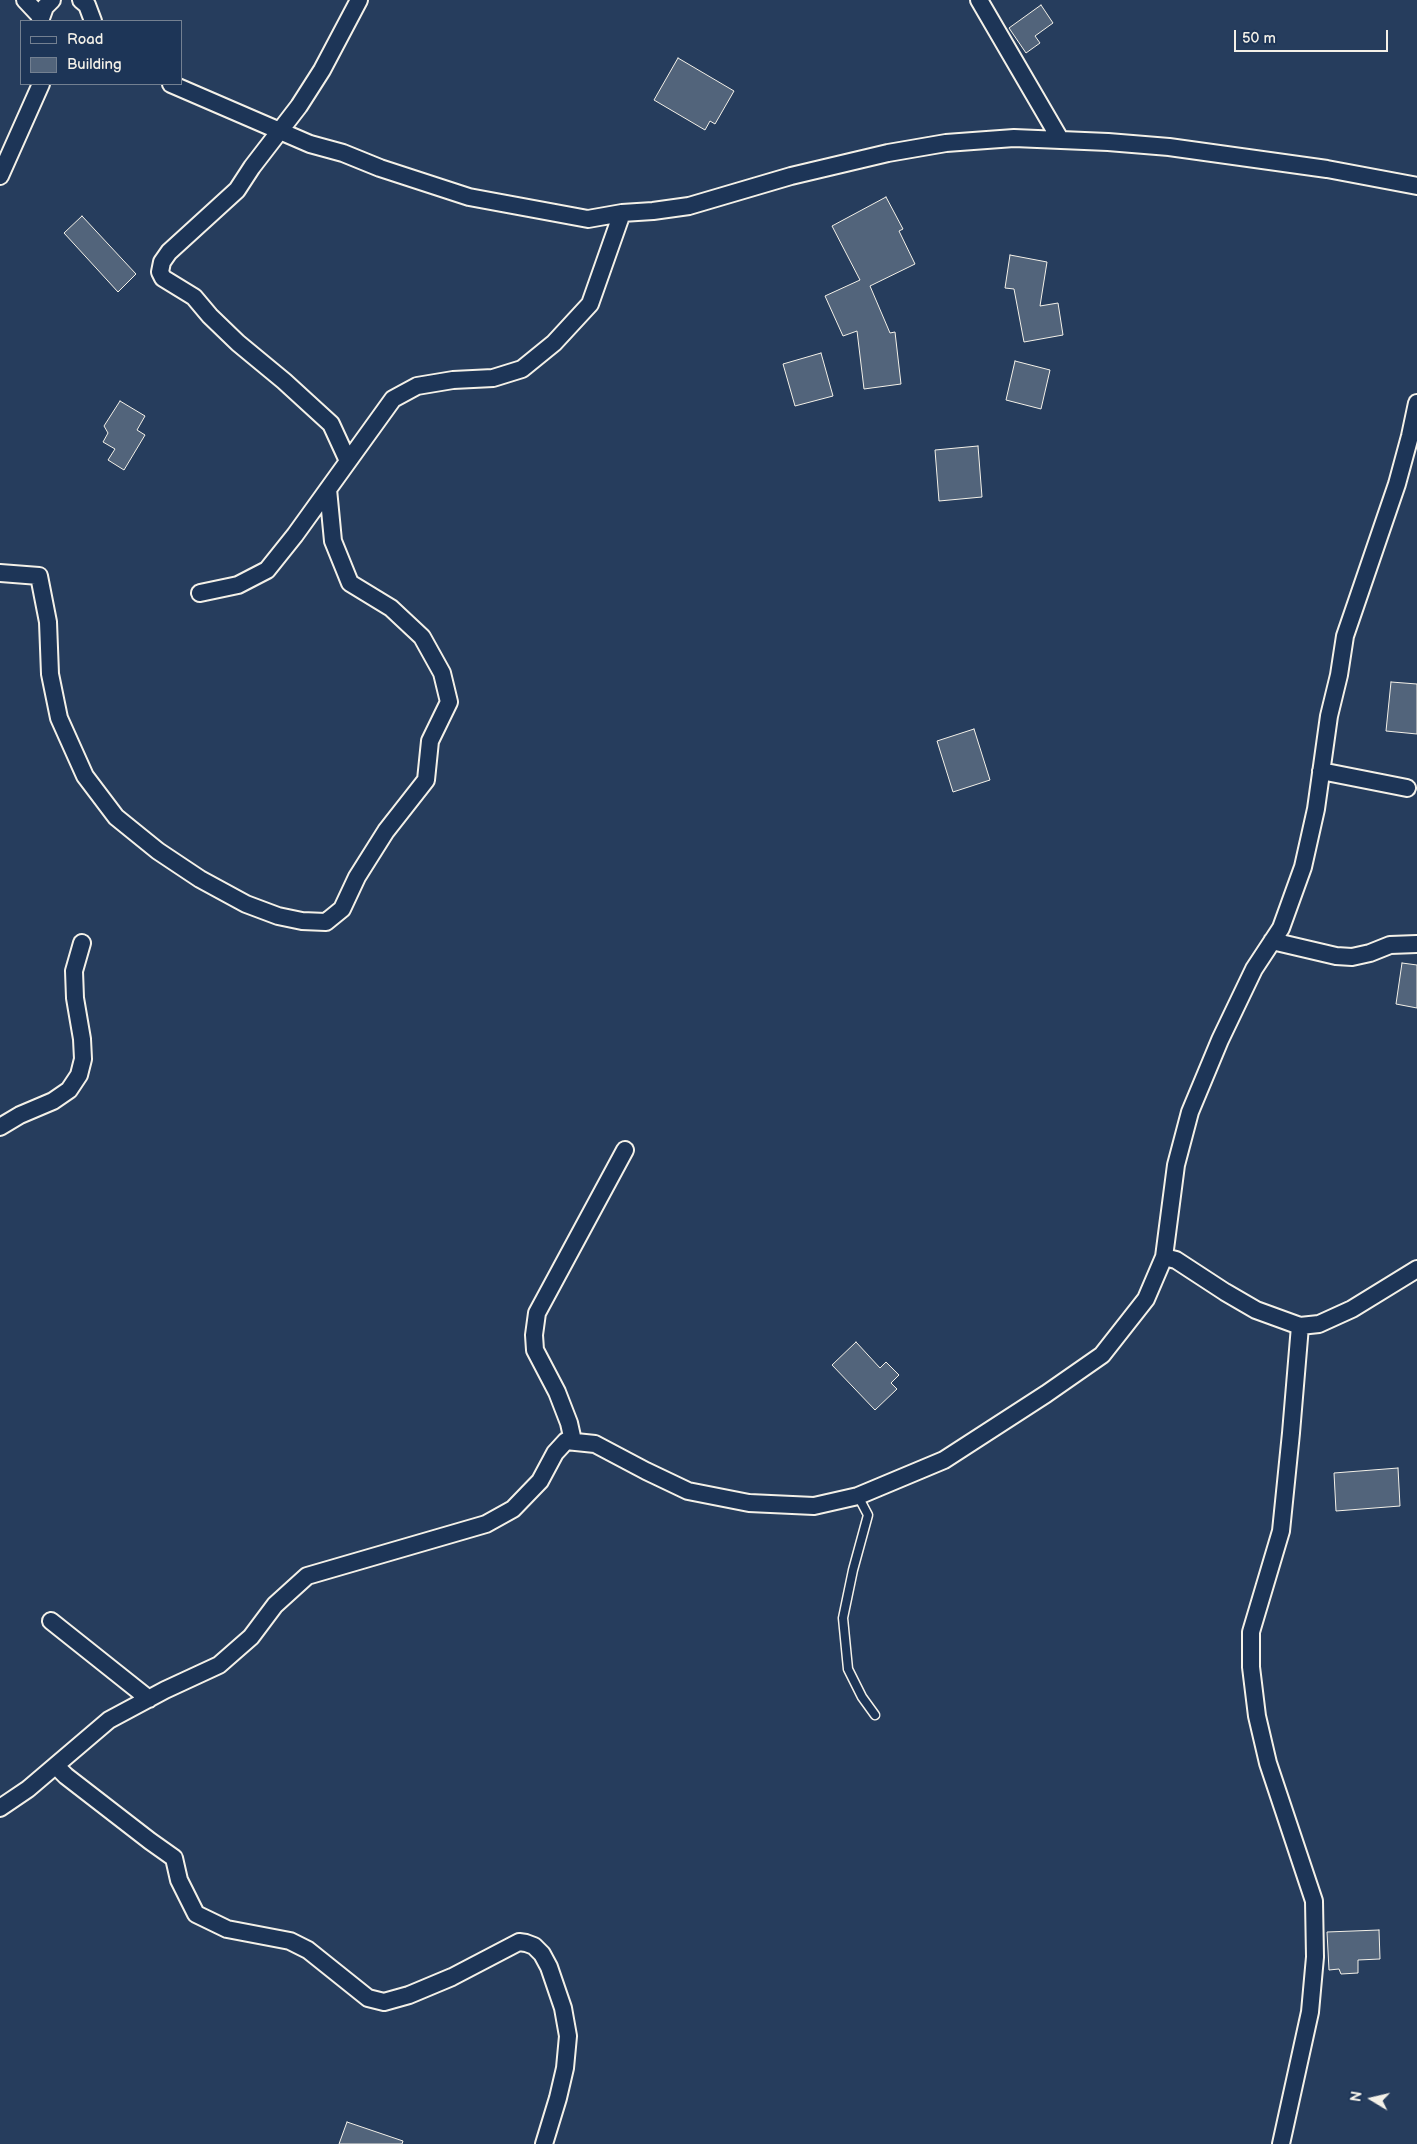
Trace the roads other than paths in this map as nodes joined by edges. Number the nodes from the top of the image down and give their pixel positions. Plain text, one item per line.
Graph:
1 (25, 0) edge
2 (52, 0) edge
3 (81, 0) edge
4 (359, 0) edge
5 (978, 0) edge
6 (40, 19) edge
7 (93, 20) edge
8 (41, 85) edge
9 (173, 85) edge
10 (280, 130) junction
11 (1060, 139) junction
12 (0, 176) edge
13 (1417, 186) edge
14 (622, 213) junction
15 (1417, 403) edge
16 (348, 461) junction
17 (328, 489) junction
18 (0, 573) edge
19 (200, 593) dead end
20 (1321, 771) junction
21 (1407, 788) dead end
22 (1272, 941) junction
23 (82, 943) dead end
24 (1417, 944) edge
25 (0, 1127) edge
26 (625, 1150) dead end
27 (1164, 1257) junction
28 (1417, 1270) edge
29 (1300, 1326) junction
30 (573, 1441) junction
31 (858, 1496) junction
32 (51, 1621) dead end
33 (149, 1699) junction
34 (875, 1715) dead end
35 (56, 1766) junction
36 (0, 1808) edge
37 (544, 2144) edge
38 (1281, 2144) edge

1 - 6 street
2 - 6 street
3 - 7 street
4 - 10 street
5 - 11 street
8 - 12 street
9 - 10 street
10 - 14 street
10 - 16 street
11 - 13 street
11 - 14 street
14 - 16 street
15 - 20 street
16 - 17 street
17 - 18 street
17 - 19 street
20 - 21 street
20 - 22 street
22 - 24 street
22 - 27 street
23 - 25 street
26 - 30 street
27 - 29 street
27 - 31 street
28 - 29 street
29 - 38 street
30 - 31 street
30 - 33 street
31 - 34 lane
32 - 33 street
33 - 35 street
35 - 36 street
35 - 37 street

